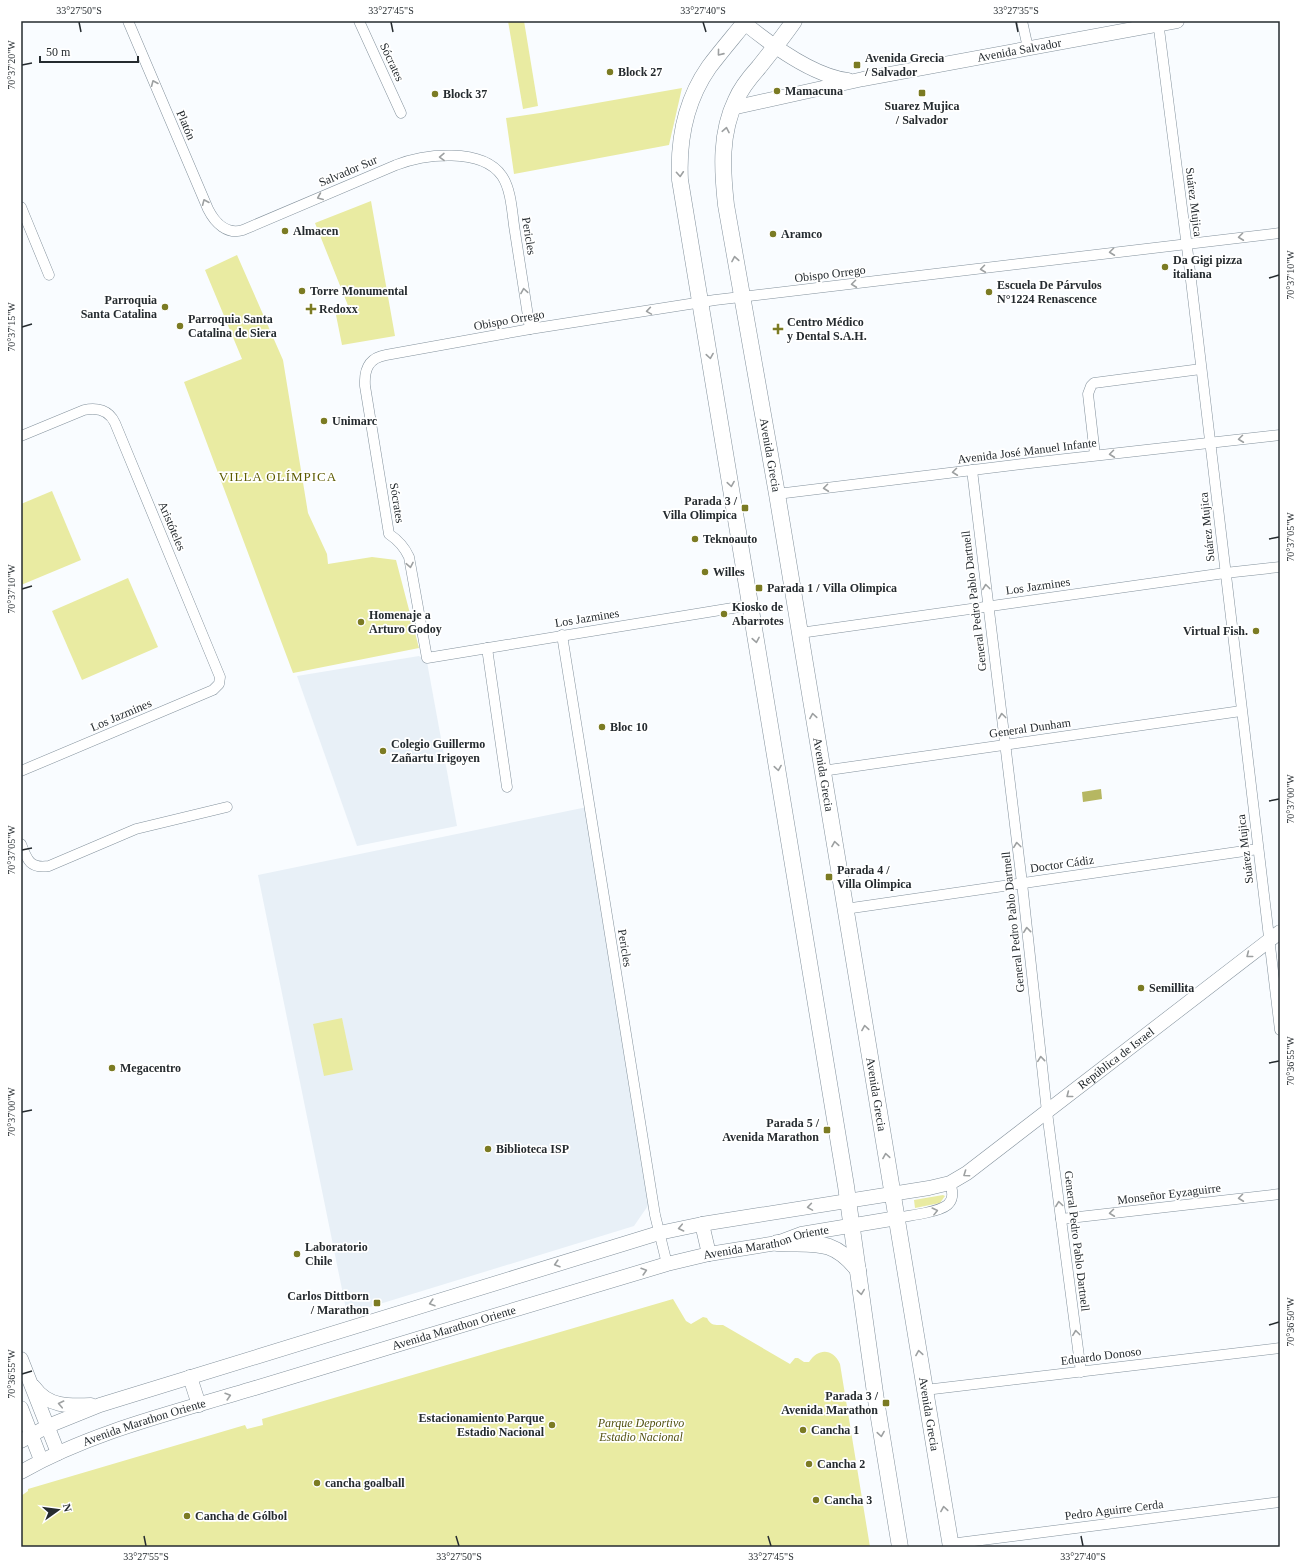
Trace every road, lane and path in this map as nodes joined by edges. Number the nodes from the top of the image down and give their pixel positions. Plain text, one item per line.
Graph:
1 (128, 21) edge
2 (359, 21) edge
3 (794, 21) edge
4 (1022, 21) edge
5 (1177, 21) edge
6 (744, 22) edge
7 (1158, 23) edge
8 (776, 46) junction
9 (1028, 48) junction
10 (863, 79) junction
11 (732, 108) junction
12 (401, 113) dead end
13 (481, 160) joint
14 (21, 207) edge
15 (230, 231) joint
16 (1280, 233) edge
17 (1186, 244) junction
18 (49, 275) dead end
19 (742, 297) junction
20 (701, 303) junction
21 (530, 329) junction
22 (386, 355) joint
23 (1201, 369) junction
24 (1280, 435) edge
25 (21, 436) edge
26 (1210, 443) junction
27 (1095, 456) junction
28 (972, 470) junction
29 (777, 494) junction
30 (1280, 567) edge
31 (1225, 573) junction
32 (751, 605) junction
33 (988, 606) junction
34 (800, 633) junction
35 (562, 635) junction
36 (487, 648) junction
37 (426, 658) joint
38 (219, 674) joint
39 (1241, 711) junction
40 (1005, 745) junction
41 (21, 771) edge
42 (822, 771) junction
43 (507, 787) dead end
44 (227, 807) dead end
45 (21, 844) edge
46 (1258, 849) junction
47 (1022, 883) junction
48 (846, 909) junction
49 (1280, 932) edge
50 (1268, 941) junction
51 (1278, 1003) edge
52 (1280, 1030) edge
53 (1046, 1112) junction
54 (950, 1183) junction
55 (892, 1194) junction
56 (1280, 1194) edge
57 (848, 1201) junction
58 (897, 1218) junction
59 (1061, 1219) junction
60 (702, 1224) junction
61 (852, 1225) junction
62 (658, 1233) junction
63 (777, 1243) junction
64 (709, 1254) junction
65 (667, 1264) junction
66 (858, 1270) junction
67 (1280, 1348) edge
68 (21, 1359) edge
69 (1081, 1372) junction
70 (190, 1377) junction
71 (30, 1380) junction
72 (925, 1390) junction
73 (100, 1405) junction
74 (199, 1405) junction
75 (21, 1408) edge
76 (48, 1426) junction
77 (26, 1438) edge
78 (58, 1453) junction
79 (41, 1460) junction
80 (21, 1472) edge
81 (1280, 1502) edge
82 (951, 1545) edge
83 (900, 1547) edge

15 -> 1 street, Platón
2 - 12 street, Sócrates
3 - 8 main road, Avenida Grecia
4 - 9 street
5 - 7 main road, Avenida Salvador
6 - 8 main road, Avenida Salvador
6 -> 20 main road
7 - 9 main road, Avenida Salvador
7 - 17 street, Suárez Mujica
8 - 10 main road, Avenida Salvador
8 - 11 main road, Avenida Grecia
9 - 10 main road, Avenida Salvador
10 - 11 main road, Avenida Salvador
19 -> 11 main road, Avenida Grecia
13 -> 15 street, Salvador Sur
21 -> 13 street, Pericles
14 - 18 street
16 -> 17 street, Obispo Orrego
17 -> 19 street, Obispo Orrego
17 - 23 street, Suárez Mujica
19 - 20 street, Obispo Orrego
19 - 29 main road, Avenida Grecia
20 -> 21 street, Obispo Orrego
20 -> 32 main road
21 - 22 street, Obispo Orrego
22 -> 37 street, Sócrates
23 - 26 street, Suárez Mujica
23 - 27 street
24 -> 26 street, Avenida José Manuel Infante
25 - 38 street, Aristóteles
26 -> 27 street, Avenida José Manuel Infante
26 - 31 street, Suárez Mujica
27 - 28 street, Avenida José Manuel Infante
28 -> 29 street, Avenida José Manuel Infante
33 -> 28 street, General Pedro Pablo Dartnell
29 - 34 main road, Avenida Grecia
30 - 31 street, Los Jazmines
31 - 33 street, Los Jazmines
31 - 39 street, Suárez Mujica
32 - 35 street, Los Jazmines
32 -> 57 main road
33 - 34 street, Los Jazmines
40 -> 33 street, General Pedro Pablo Dartnell
42 -> 34 main road, Avenida Grecia
35 - 36 street, Los Jazmines
35 - 62 street, Pericles
36 - 37 street, Los Jazmines
36 - 43 street
38 - 41 street, Los Jazmines
39 - 40 street, General Dunham
39 - 46 street, Suárez Mujica
40 - 42 street, General Dunham
47 -> 40 street, General Pedro Pablo Dartnell
48 -> 42 main road, Avenida Grecia
44 - 45 street
46 - 47 street, Doctor Cádiz
46 - 50 street, Suárez Mujica
47 - 48 street, Doctor Cádiz
53 -> 47 street, General Pedro Pablo Dartnell
55 -> 48 main road, Avenida Grecia
49 - 50 main road, República de Israel
50 - 51 street, Suárez Mujica
50 -> 53 main road, República de Israel
51 - 52 street, Suárez Mujica
53 -> 54 main road, República de Israel
59 -> 53 street, General Pedro Pablo Dartnell
54 - 55 main road, República de Israel
58 -> 54 street
55 - 57 main road, Avenida Marathon Oriente
55 - 58 main road, Avenida Grecia
56 -> 59 street, Monseñor Eyzaguirre
57 -> 60 main road, Avenida Marathon Oriente
57 - 61 main road
58 - 61 main road, Avenida Marathon Oriente
72 -> 58 main road, Avenida Grecia
69 -> 59 street, General Pedro Pablo Dartnell
60 -> 62 main road, Avenida Marathon Oriente
60 - 64 main road
61 - 63 main road, Avenida Marathon Oriente
61 - 66 main road
62 - 65 street, Pericles
62 -> 70 main road, Avenida Marathon Oriente
63 - 64 main road, Avenida Marathon Oriente
63 - 66 main road
64 - 65 main road, Avenida Marathon Oriente
74 -> 65 main road, Avenida Marathon Oriente
66 -> 83 main road
67 - 69 street, Eduardo Donoso
68 - 71 main road
69 - 72 street, Eduardo Donoso
70 - 73 main road, Avenida Marathon Oriente
70 - 74 main road
73 -> 71 main road
71 - 76 main road
82 -> 72 main road, Avenida Grecia
73 - 76 main road, Avenida Marathon Oriente
74 - 78 main road, Avenida Marathon Oriente
75 - 77 main road
76 - 77 main road, Avenida Marathon Oriente
76 - 78 main road
77 - 79 main road
78 - 79 main road, Avenida Marathon Oriente
79 - 80 main road, Avenida Marathon Oriente
81 - 82 street, Pedro Aguirre Cerda

